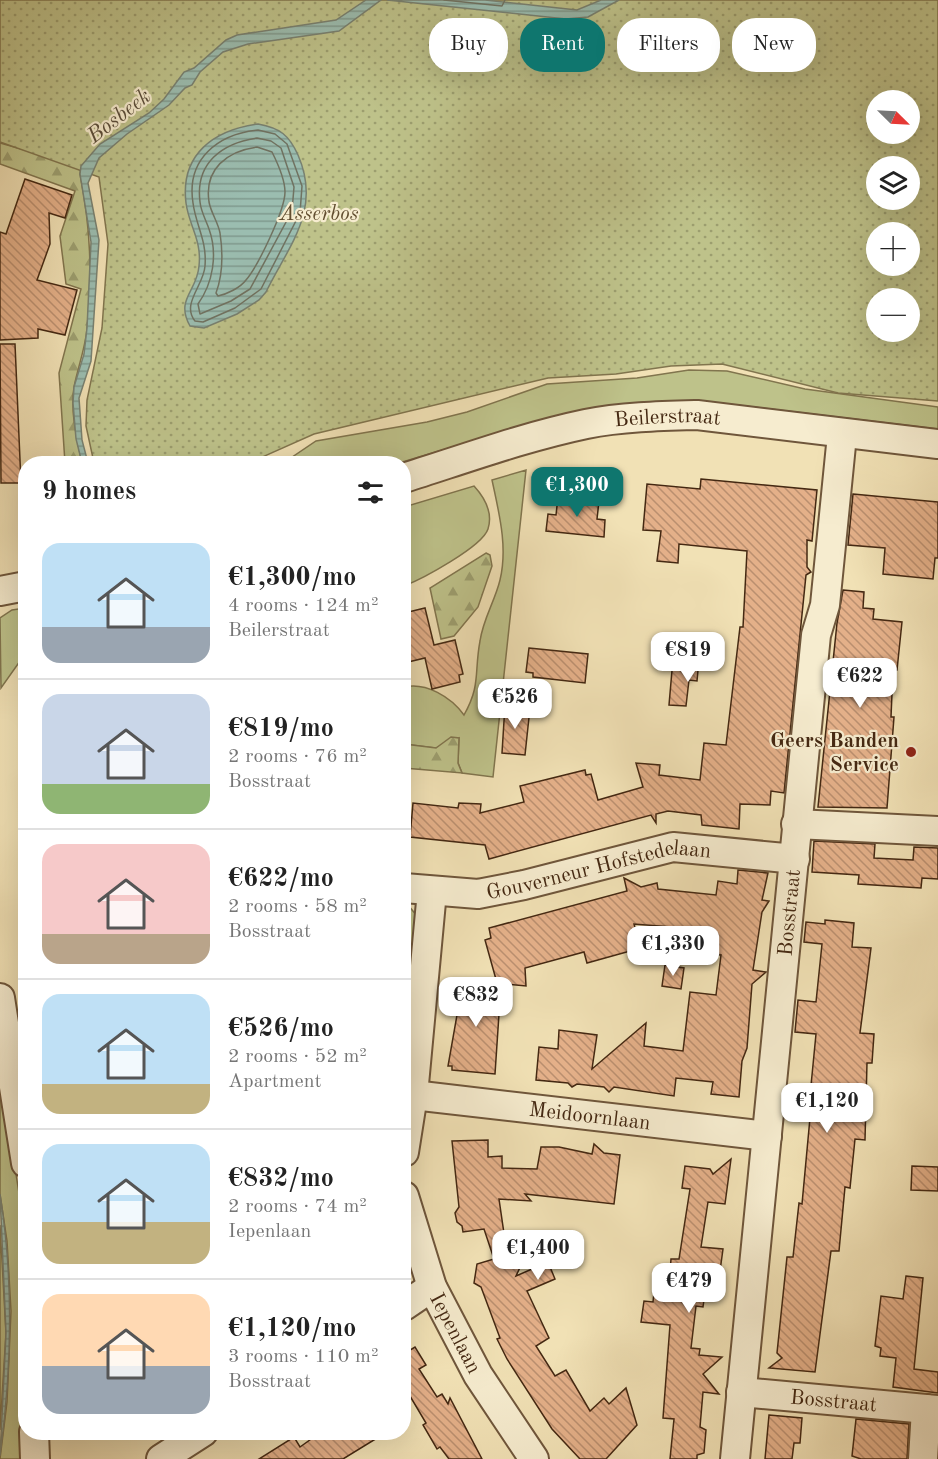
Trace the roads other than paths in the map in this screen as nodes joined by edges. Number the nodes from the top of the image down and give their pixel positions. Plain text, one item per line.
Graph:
1 (843, 435) junction
2 (938, 444) edge
3 (411, 476) edge
4 (18, 588) edge
5 (0, 591) edge
6 (796, 824) junction
7 (938, 831) edge
8 (795, 859) junction
9 (411, 889) edge
10 (432, 891) junction
11 (0, 998) edge
12 (413, 1095) junction
13 (411, 1108) edge
14 (18, 1112) edge
15 (767, 1136) junction
16 (411, 1219) edge
17 (432, 1287) junction
18 (411, 1301) edge
19 (741, 1392) junction
20 (932, 1409) edge
21 (34, 1440) edge
22 (191, 1440) edge
23 (35, 1459) edge
24 (161, 1459) edge
25 (534, 1459) edge
26 (735, 1459) edge
27 (922, 1459) edge

1 - 2 street, Beilerstraat
1 - 3 street, Beilerstraat
1 - 6 street, Bosstraat
4 - 5 street
6 - 7 street
6 - 8 street, Bosstraat
8 - 10 street, Gouverneur Hofstedelaan
8 - 15 street, Bosstraat
9 - 10 street, Gouverneur Hofstedelaan
10 - 12 street
11 - 14 street
12 - 13 street
12 - 15 street, Meidoornlaan
15 - 19 street, Bosstraat
16 - 17 street, Iepenlaan
17 - 18 street
17 - 25 street, Iepenlaan
19 - 20 street, Bosstraat
19 - 26 street, Bosstraat
20 - 27 street, Bosstraat
21 - 23 street
22 - 24 street

